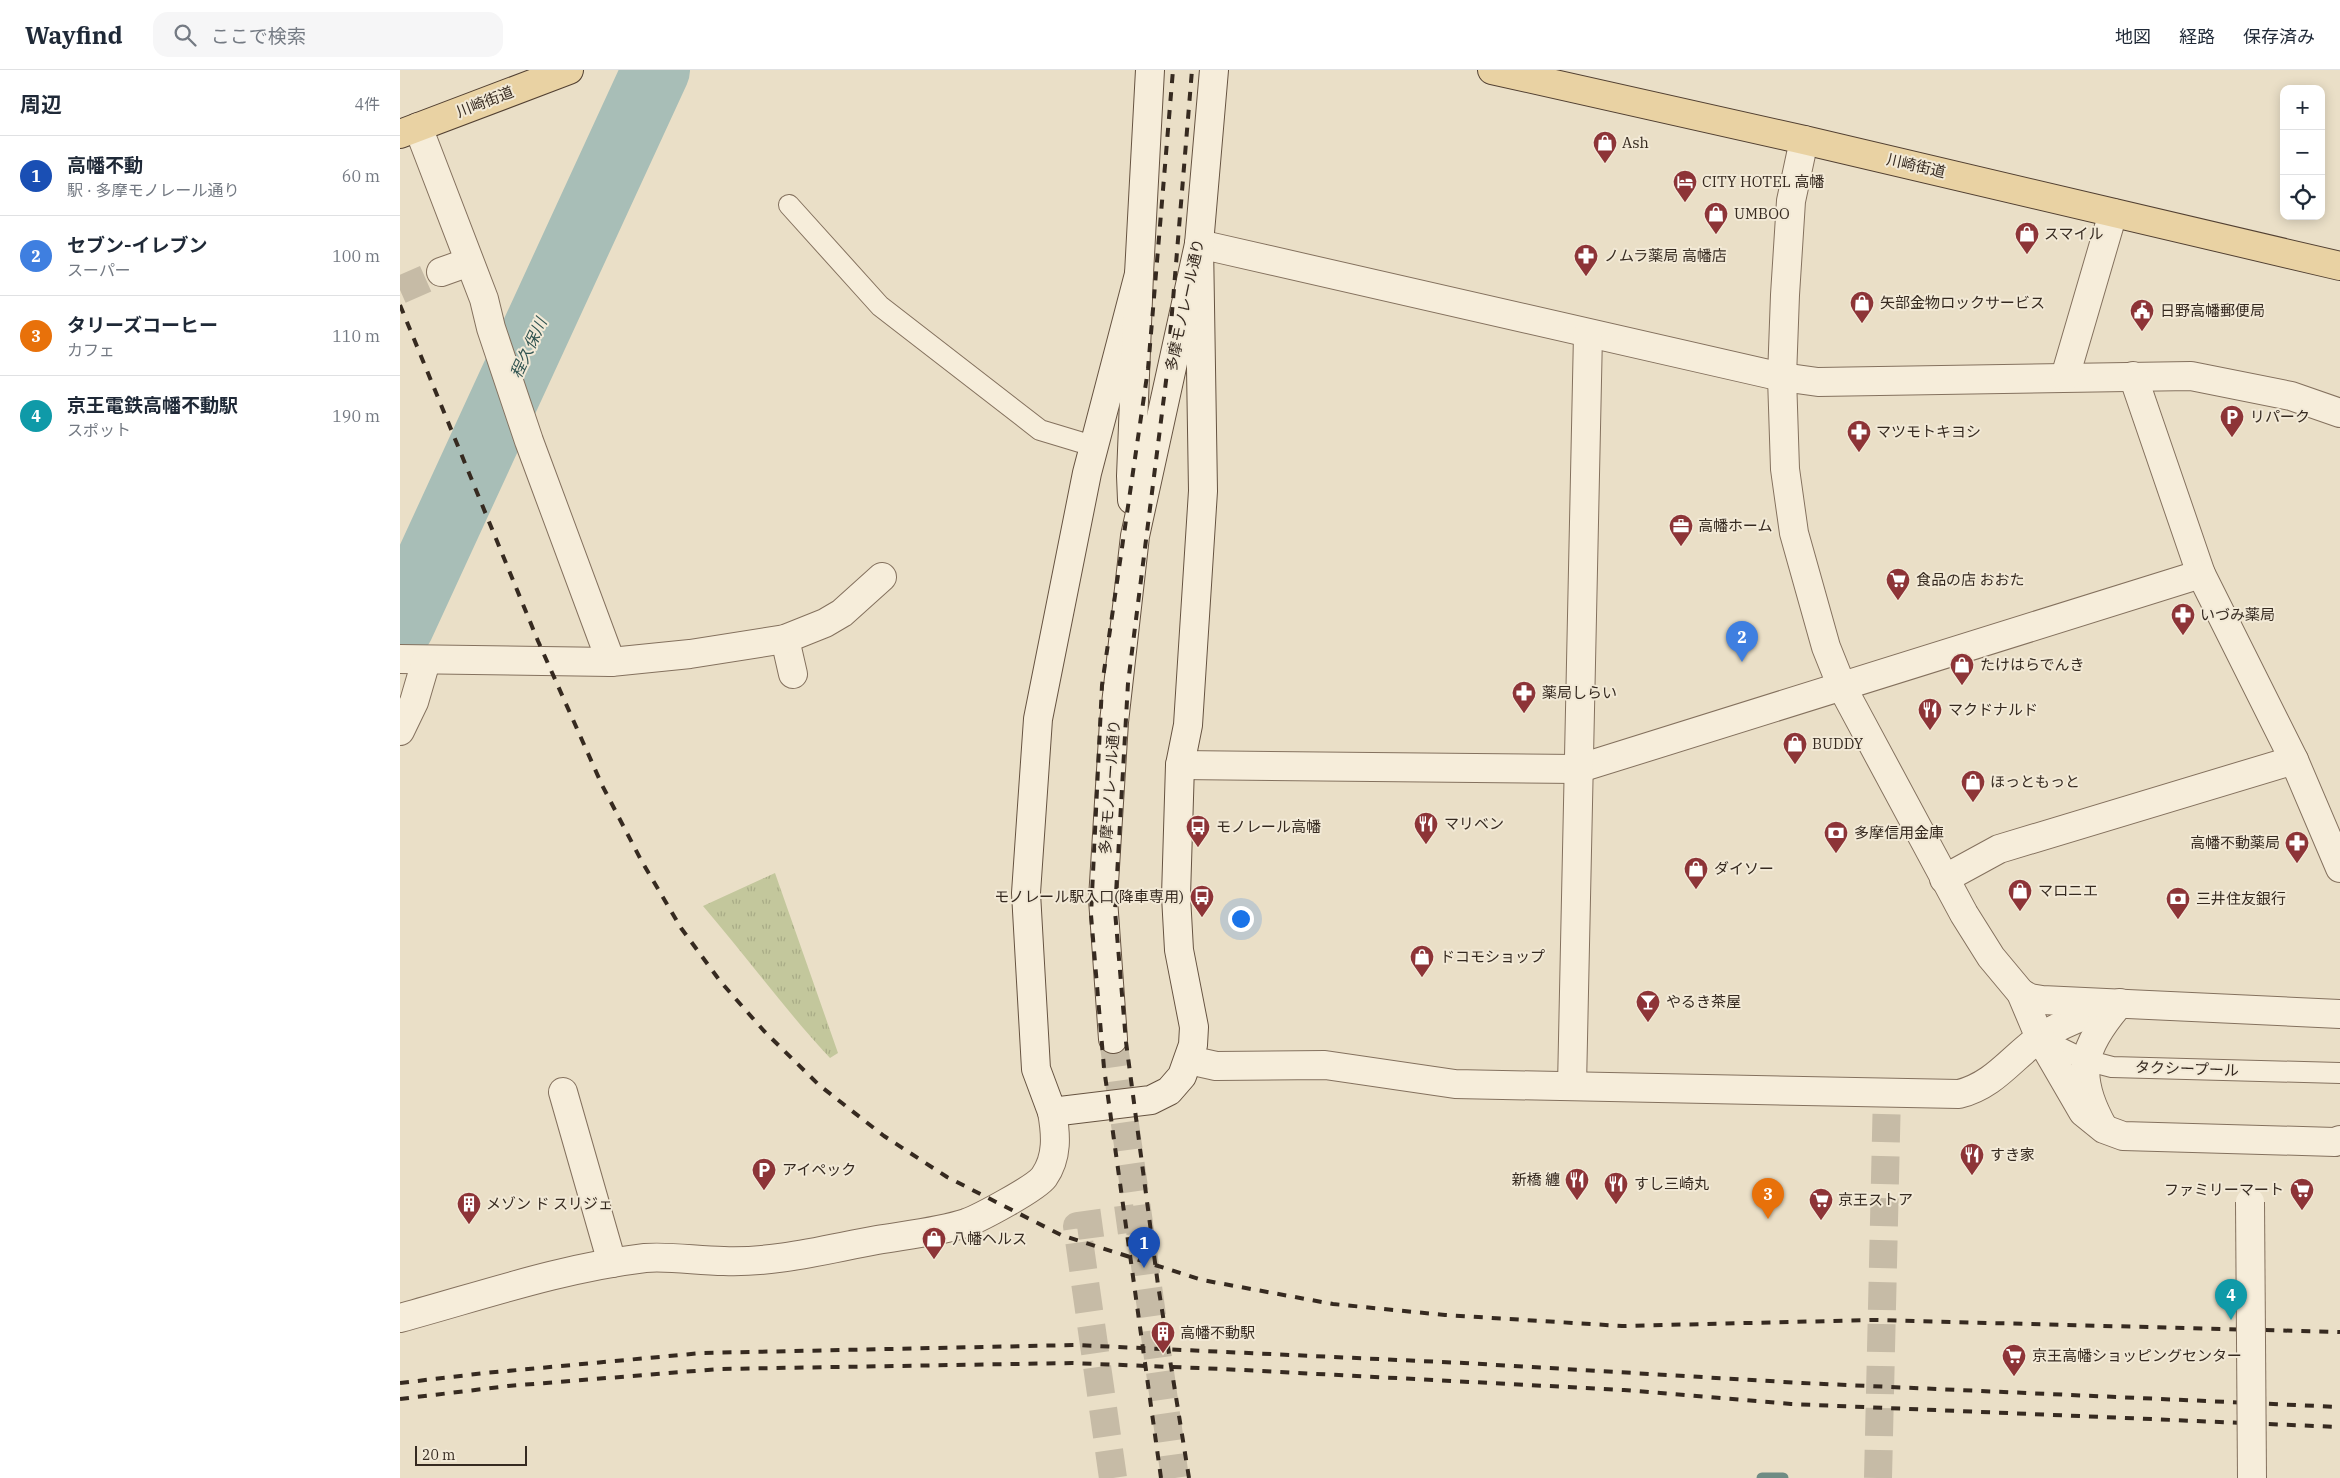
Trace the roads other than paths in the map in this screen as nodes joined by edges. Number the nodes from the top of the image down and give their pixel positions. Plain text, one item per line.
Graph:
1 (1150, 70) edge
2 (1214, 70) edge
3 (1492, 70) edge
4 (559, 72) edge
5 (409, 131) edge
6 (1804, 140) junction
7 (789, 205) dead end
8 (2113, 213) junction
9 (1199, 244) junction
10 (469, 262) junction
11 (2340, 266) edge
12 (442, 272) tunnel mouth
13 (1139, 274) junction
14 (1588, 334) junction
15 (2133, 376) junction
16 (1782, 377) junction
17 (2065, 377) junction
18 (2340, 413) edge
19 (1093, 446) junction
20 (1134, 536) junction
21 (2202, 574) junction
22 (882, 577) dead end
23 (785, 639) junction
24 (413, 660) edge
25 (612, 662) junction
26 (793, 674) dead end
27 (1842, 687) junction
28 (400, 731) edge
29 (2294, 760) junction
30 (1180, 765) junction
31 (1577, 770) junction
32 (2340, 868) edge
33 (1944, 879) junction
34 (2020, 993) junction
35 (2120, 1004) junction
36 (2340, 1014) edge
37 (1114, 1038) tunnel mouth
38 (2040, 1038) junction
39 (1189, 1060) junction
40 (2085, 1060) junction
41 (2340, 1073) edge
42 (1572, 1086) junction
43 (563, 1092) dead end
44 (1052, 1112) junction
45 (2104, 1129) junction
46 (2340, 1140) edge
47 (2250, 1202) dead end
48 (612, 1263) junction
49 (400, 1318) edge
50 (2252, 1478) edge

1 - 13 street, 多摩モノレール通り
2 - 9 street, 多摩モノレール通り
3 - 6 main road, 川崎街道
4 - 5 main road, 川崎街道
5 - 10 street
6 - 8 main road, 川崎街道
6 - 16 street
7 - 19 lane
8 - 11 main road, 川崎街道
8 - 17 street
9 - 14 street
9 - 20 street, 多摩モノレール通り
9 - 30 street
10 - 12 street
10 - 25 street
13 - 19 street
13 - 20 street, 多摩モノレール通り
14 - 16 street
14 - 31 street
15 - 17 street
15 - 18 street
15 - 21 street
16 - 17 street
16 - 27 street
19 - 44 street
20 - 37 street, 多摩モノレール通り
21 - 27 street
21 - 29 street
22 - 23 street
23 - 25 street
23 - 26 street
24 - 25 street
24 - 28 street
27 - 31 street
27 - 33 street
29 - 32 street
29 - 33 street
30 - 31 street
30 - 39 street
31 - 42 street
33 - 34 street
34 - 35 street
34 - 38 street
35 - 36 street
35 - 38 street
35 - 40 street
38 - 40 lane, タクシープール
38 - 42 street
38 - 45 street
39 - 42 street
39 - 44 street
40 - 41 lane, タクシープール
40 - 45 street
43 - 48 street
44 - 48 street
45 - 46 street
47 - 50 street, bridge
48 - 49 street

